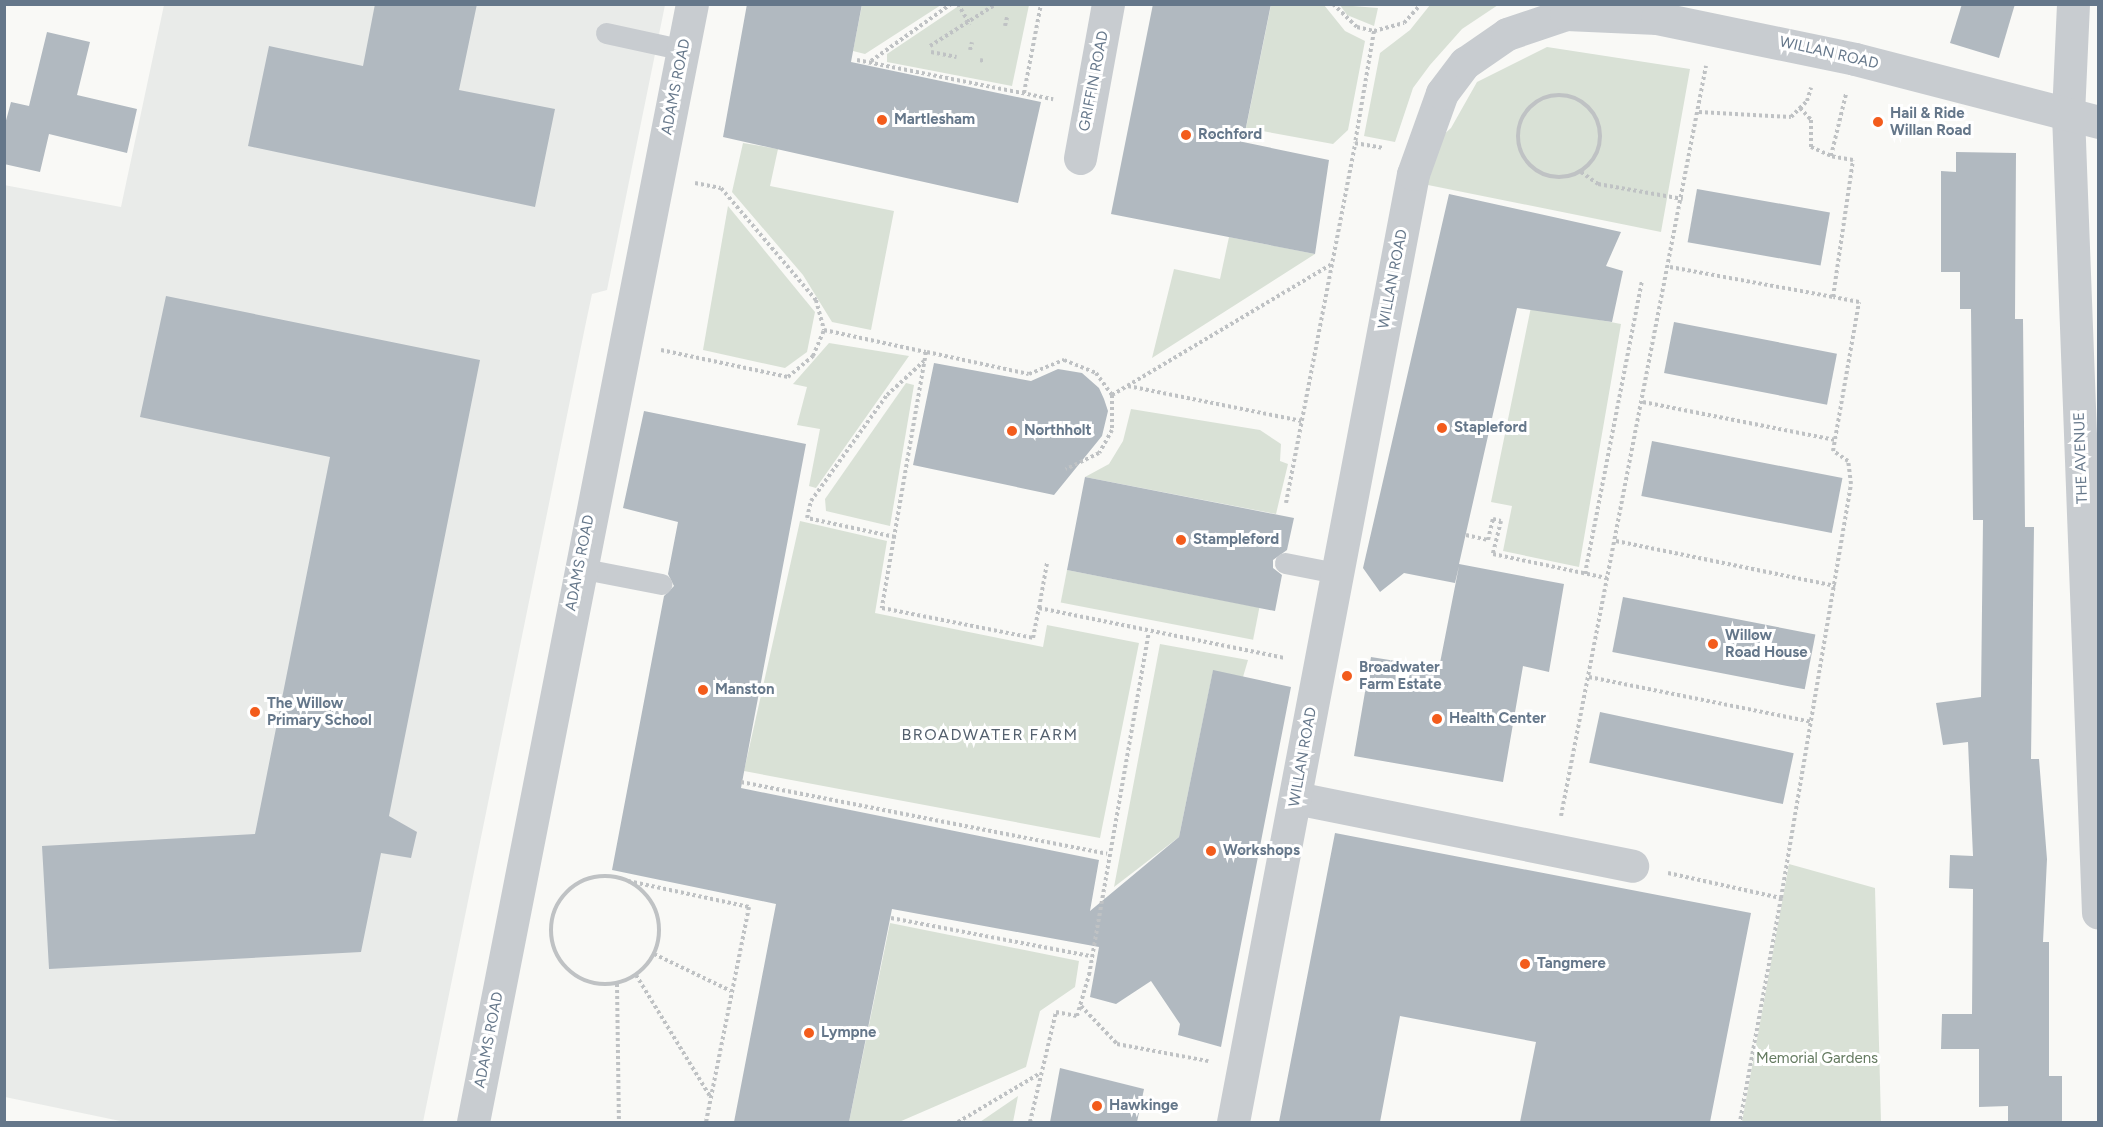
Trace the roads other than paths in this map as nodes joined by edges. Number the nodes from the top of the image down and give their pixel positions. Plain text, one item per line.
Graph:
1 (692, 4) edge
2 (1108, 4) edge
3 (2073, 4) edge
4 (606, 33) dead end
5 (684, 51) junction
6 (2083, 118) edge
7 (1080, 158) dead end
8 (1285, 563) dead end
9 (579, 568) junction
10 (1336, 573) junction
11 (661, 584) dead end
12 (1296, 798) junction
13 (1632, 866) road end
14 (2098, 893) edge
15 (473, 1122) edge
16 (1233, 1122) edge

1 - 5 street, ADAMS ROAD
2 - 7 street, GRIFFIN ROAD
3 - 6 street, THE AVENUE
4 - 5 lane
5 - 9 street, ADAMS ROAD
6 - 10 street, WILLAN ROAD
6 - 14 street, THE AVENUE
8 - 10 lane
9 - 11 lane
9 - 15 street, ADAMS ROAD
10 - 12 street, WILLAN ROAD
12 - 13 street
12 - 16 street, WILLAN ROAD

